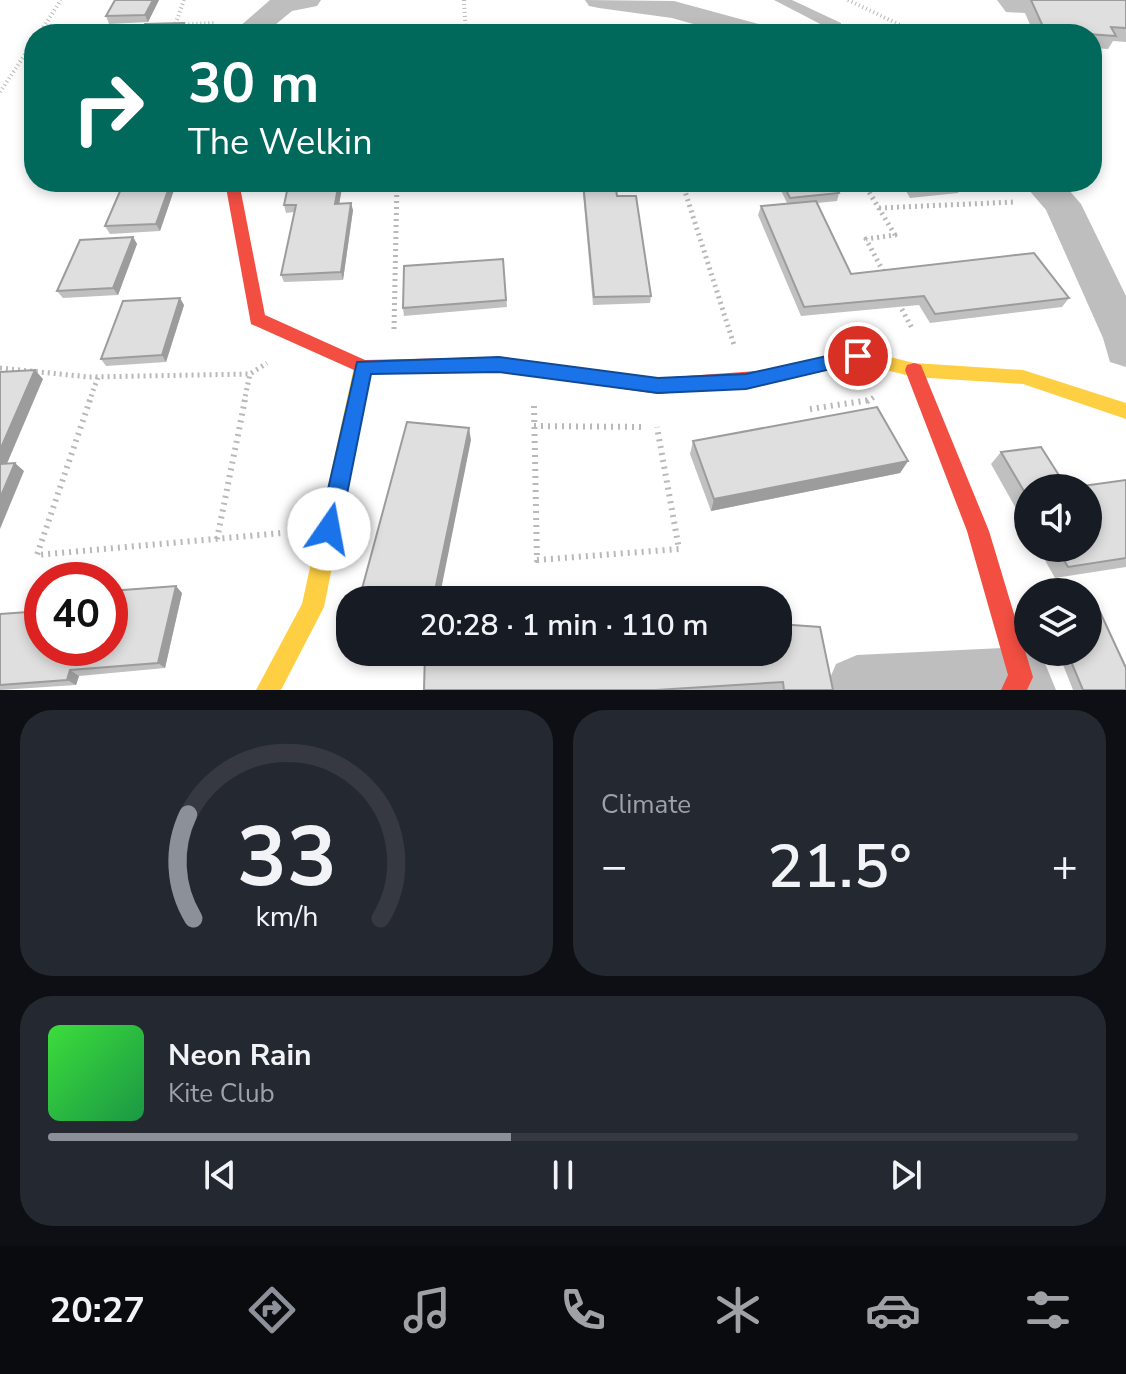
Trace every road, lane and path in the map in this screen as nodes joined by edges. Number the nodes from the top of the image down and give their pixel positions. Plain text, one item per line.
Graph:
1 (61, 0) edge
2 (184, 0) edge
3 (307, 0) edge
4 (464, 0) edge
5 (599, 0) edge
6 (781, 0) edge
7 (848, 0) edge
8 (45, 24) edge
9 (175, 24) edge
10 (259, 24) edge
11 (465, 24) edge
12 (725, 24) edge
13 (832, 24) edge
14 (898, 24) edge
15 (24, 56) edge
16 (0, 92) edge
17 (234, 192) edge
18 (397, 192) edge
19 (685, 192) edge
20 (869, 192) edge
21 (1039, 192) edge
22 (1050, 192) edge
23 (879, 208) junction
24 (886, 278) edge
25 (893, 291) edge
26 (306, 341) junction
27 (1126, 350) edge
28 (363, 367) junction
29 (393, 367) junction
30 (0, 368) edge
31 (533, 369) junction
32 (914, 370) junction
33 (934, 370) junction
34 (250, 374) junction
35 (98, 377) junction
36 (746, 381) junction
37 (1126, 411) edge
38 (657, 427) dead end
39 (329, 529) junction
40 (217, 539) junction
41 (857, 685) dead end
42 (1020, 686) edge
43 (268, 690) edge

1 - 8 path
2 - 9 path
3 - 10 street
4 - 11 path
5 - 12 street
6 - 13 lane
7 - 14 path
15 - 16 path
17 - 26 street
18 - 29 path
19 - 36 path
20 - 23 path
21 - 23 path
22 - 27 street
23 - 24 path
25 - 33 path
26 - 28 street
26 - 34 path
28 - 29 street
28 - 39 street
29 - 31 street
30 - 35 path
31 - 36 street
31 - 38 path
32 - 33 street
32 - 36 street
32 - 42 street
33 - 37 street
34 - 35 path
34 - 40 path
35 - 40 path
39 - 40 path
39 - 43 street
41 - 42 street

